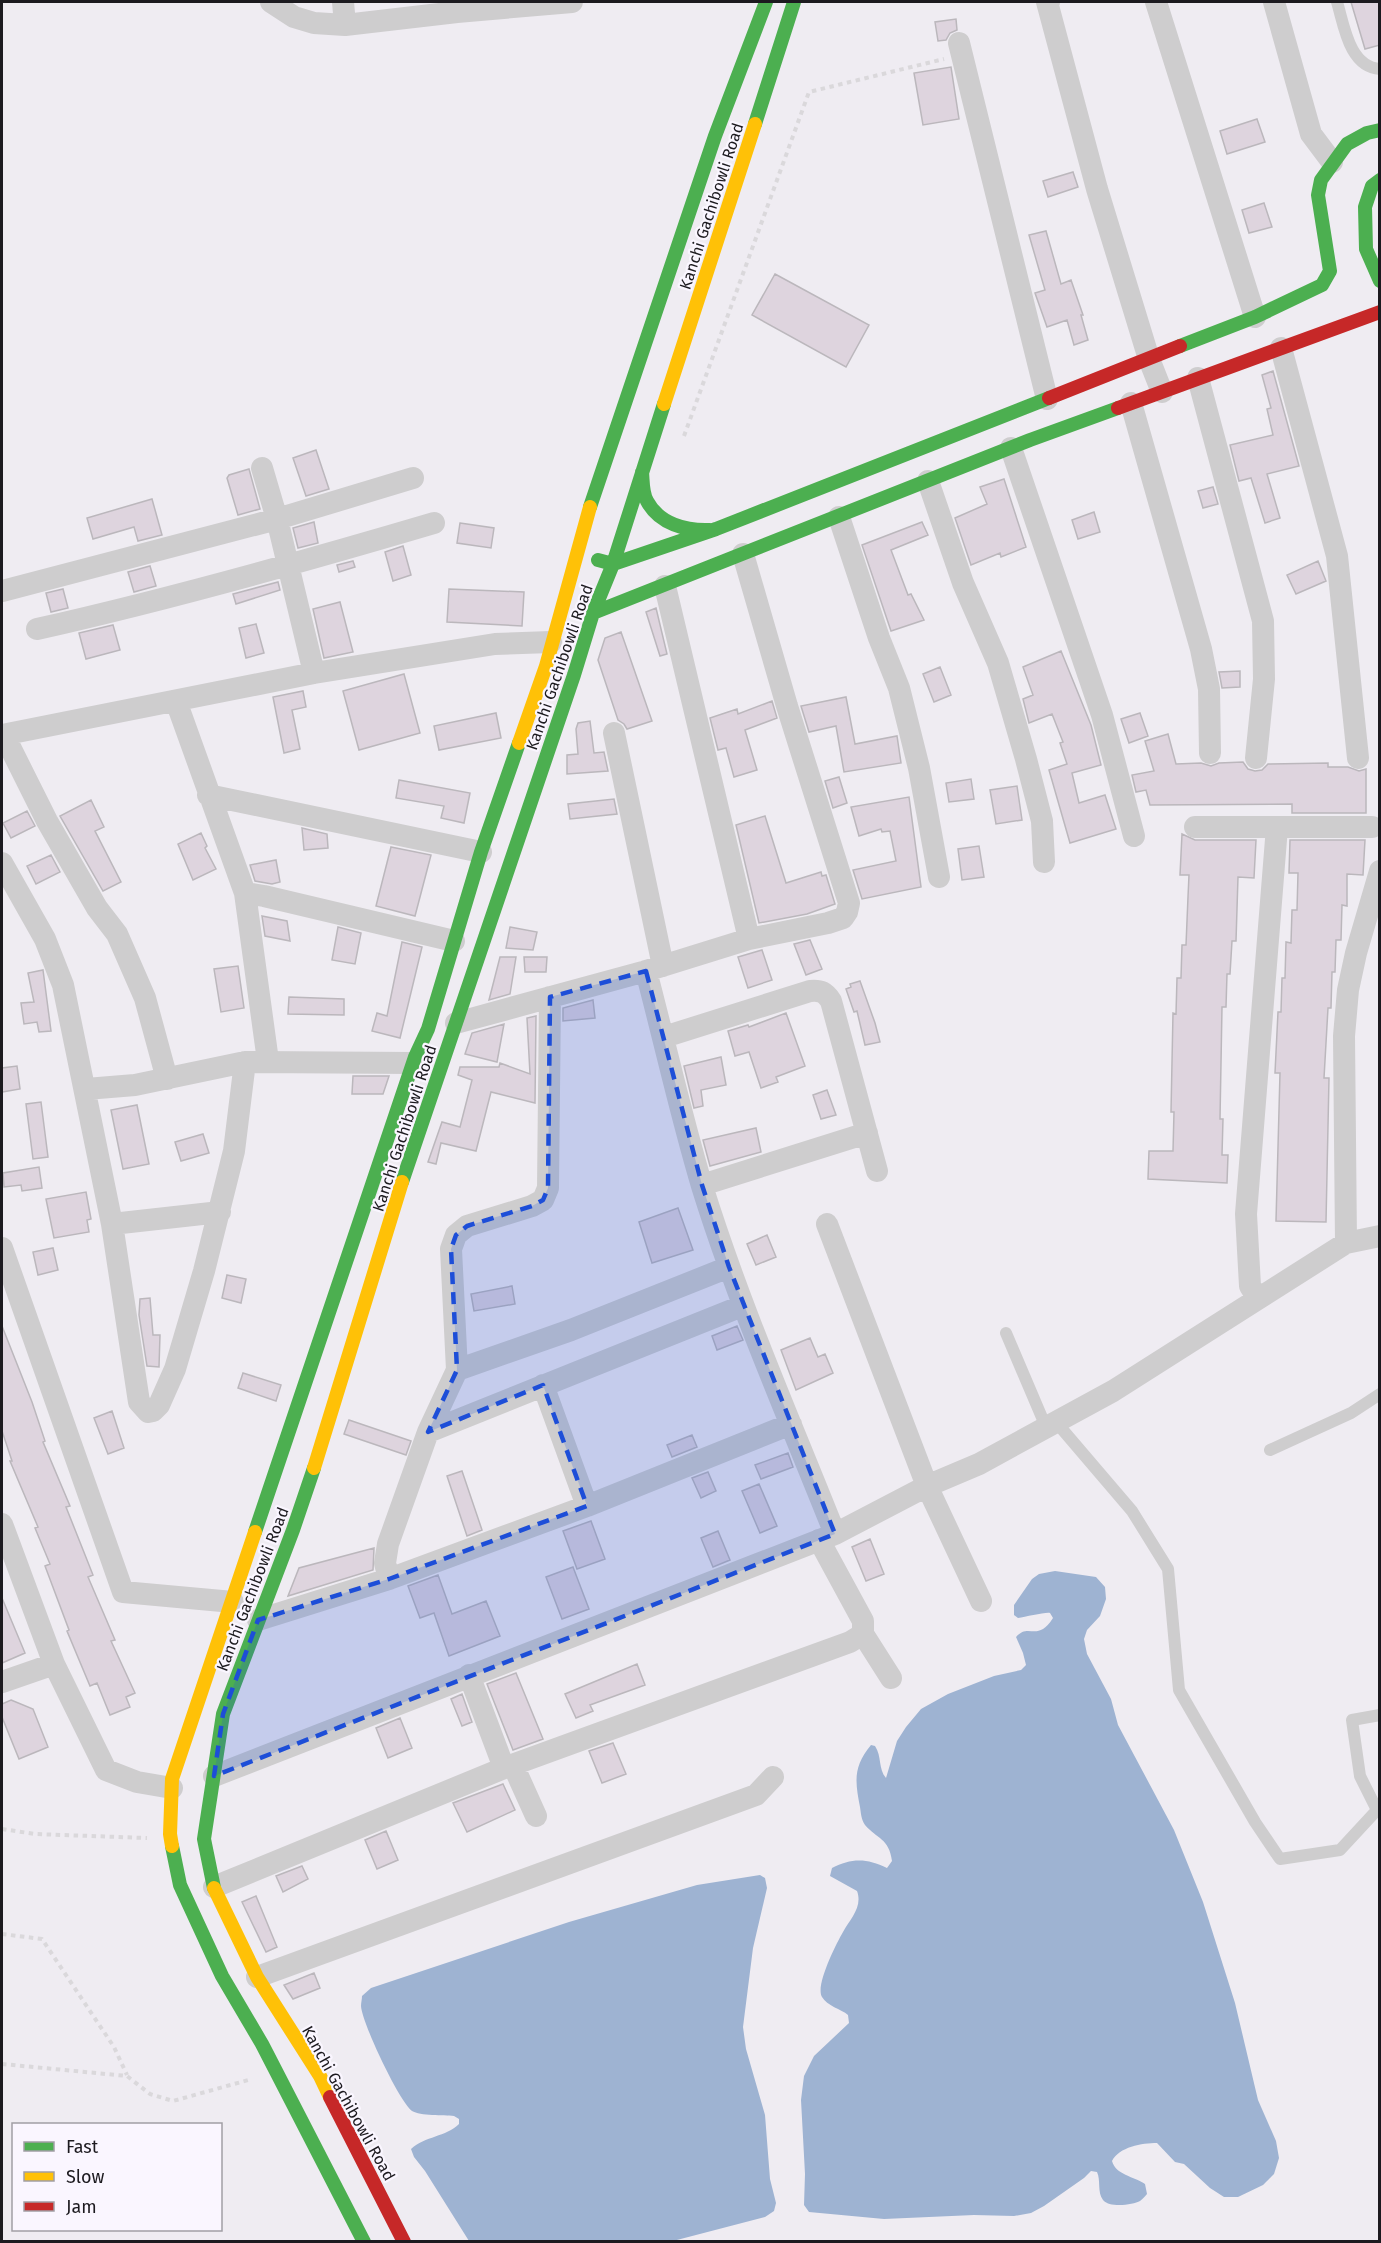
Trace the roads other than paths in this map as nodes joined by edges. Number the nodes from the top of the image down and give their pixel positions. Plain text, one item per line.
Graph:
1 (271, 2) edge
2 (343, 2) edge
3 (567, 2) edge
4 (766, 2) edge
5 (794, 2) edge
6 (1049, 2) edge
7 (1156, 2) edge
8 (1274, 2) edge
9 (1337, 2) edge
10 (457, 7) edge
11 (345, 25) junction
12 (961, 49) road end
13 (1380, 69) edge
14 (1380, 130) edge
15 (1332, 162) junction
16 (1380, 180) edge
17 (1380, 281) edge
18 (1380, 312) edge
19 (1255, 317) junction
20 (1281, 348) junction
21 (1149, 359) junction
22 (1198, 378) junction
23 (1162, 392) junction
24 (1047, 399) junction
25 (1131, 403) junction
26 (1011, 448) junction
27 (262, 468) dead end
28 (642, 472) junction
29 (413, 478) dead end
30 (928, 481) junction
31 (839, 517) junction
32 (277, 519) junction
33 (434, 523) dead end
34 (716, 529) junction
35 (743, 554) junction
36 (578, 555) junction
37 (613, 564) junction
38 (288, 567) junction
39 (665, 586) junction
40 (2, 591) edge
41 (593, 613) junction
42 (37, 629) dead end
43 (551, 642) junction
44 (560, 670) junction
45 (314, 673) junction
46 (176, 701) junction
47 (614, 733) dead end
48 (3, 735) edge
49 (1210, 753) dead end
50 (1256, 758) dead end
51 (1358, 758) dead end
52 (208, 795) junction
53 (1195, 827) dead end
54 (1277, 827) junction
55 (1372, 827) dead end
56 (1134, 836) dead end
57 (481, 852) junction
58 (1044, 861) dead end
59 (2, 862) edge
60 (1380, 871) edge
61 (939, 877) dead end
62 (245, 893) junction
63 (749, 939) junction
64 (454, 941) junction
65 (655, 969) junction
66 (550, 997) junction
67 (456, 1023) junction
68 (664, 1037) junction
69 (268, 1061) junction
70 (245, 1062) junction
71 (413, 1063) junction
72 (167, 1079) junction
73 (86, 1089) junction
74 (867, 1133) junction
75 (877, 1171) dead end
76 (702, 1185) junction
77 (220, 1212) junction
78 (112, 1224) junction
79 (827, 1224) dead end
80 (1380, 1236) edge
81 (1346, 1243) junction
82 (2, 1248) edge
83 (729, 1267) junction
84 (1258, 1299) junction
85 (742, 1306) junction
86 (1006, 1333) dead end
87 (457, 1370) junction
88 (543, 1385) junction
89 (1380, 1394) edge
90 (791, 1424) junction
91 (1051, 1424) junction
92 (428, 1432) junction
93 (1270, 1450) dead end
94 (927, 1486) junction
95 (587, 1506) junction
96 (2, 1524) edge
97 (827, 1537) junction
98 (389, 1579) junction
99 (981, 1601) dead end
100 (233, 1602) junction
101 (258, 1620) junction
102 (863, 1634) junction
103 (54, 1664) junction
104 (469, 1675) junction
105 (891, 1678) dead end
106 (2, 1682) edge
107 (1380, 1715) edge
108 (508, 1766) junction
109 (214, 1776) junction
110 (772, 1777) dead end
111 (172, 1788) junction
112 (536, 1816) dead end
113 (214, 1887) junction
114 (257, 1977) junction
115 (364, 2241) edge
116 (404, 2241) edge

1 - 11 street
2 - 11 street
3 - 10 street
4 - 36 main road, Kanchi Gachibowli Road
5 - 28 main road, Kanchi Gachibowli Road
6 - 21 street
7 - 19 street
8 - 15 street
9 - 13 lane
10 - 11 street
12 - 24 street
14 - 15 main road
15 - 19 main road
16 - 17 main road
18 - 20 main road
19 - 21 main road
20 - 22 main road
20 - 51 street
21 - 23 street
21 - 24 main road
22 - 23 main road
22 - 50 street
23 - 25 main road
24 - 34 main road
25 - 26 main road
25 - 49 street
26 - 30 main road
26 - 56 street
27 - 32 street
28 - 34 main road
28 - 37 main road, Kanchi Gachibowli Road
29 - 32 street
30 - 31 main road
30 - 58 street
31 - 35 main road
31 - 61 street
32 - 38 street
32 - 40 street
33 - 38 street
34 - 37 main road
35 - 39 main road
35 - 63 street
36 - 37 main road
36 - 43 main road, Kanchi Gachibowli Road
37 - 41 main road, Kanchi Gachibowli Road
38 - 42 street
38 - 45 street
39 - 41 main road
39 - 63 street
41 - 44 main road, Kanchi Gachibowli Road
43 - 44 main road, Kanchi Gachibowli Road
43 - 45 street
44 - 57 main road, Kanchi Gachibowli Road
44 - 67 main road, Kanchi Gachibowli Road
45 - 46 street
46 - 48 street
46 - 52 street
47 - 65 street
48 - 72 street
52 - 57 street
52 - 62 street
53 - 54 street
54 - 55 street
54 - 84 street
57 - 64 main road, Kanchi Gachibowli Road
59 - 73 street
60 - 81 street
62 - 64 street
62 - 69 street
63 - 65 street
64 - 71 main road, Kanchi Gachibowli Road
65 - 66 street
65 - 68 street
66 - 67 street
66 - 87 street
67 - 101 main road, Kanchi Gachibowli Road
68 - 74 street
68 - 76 street
69 - 70 street
69 - 71 street
70 - 72 street
70 - 77 street
71 - 100 main road, Kanchi Gachibowli Road
72 - 73 street
73 - 78 street
74 - 75 street
74 - 76 street
76 - 83 street
77 - 78 street
77 - 78 street
79 - 94 street
80 - 81 street
81 - 84 street
82 - 100 street
83 - 85 street
83 - 87 street
84 - 91 street
85 - 88 street
85 - 90 street
86 - 91 lane
87 - 92 street
88 - 92 street
88 - 95 street
89 - 93 lane
90 - 95 street
90 - 97 street
91 - 94 street
91 - 107 lane
92 - 98 street
94 - 97 street
94 - 99 street
95 - 98 street
96 - 103 street
97 - 102 street
97 - 104 street
98 - 101 street
100 - 111 main road, Kanchi Gachibowli Road
101 - 109 main road, Kanchi Gachibowli Road
102 - 105 street
102 - 108 street
103 - 106 street
103 - 111 street
104 - 108 street
104 - 109 street
108 - 112 street
108 - 113 street
109 - 113 main road, Kanchi Gachibowli Road
110 - 114 street
111 - 115 main road, Kanchi Gachibowli Road
113 - 114 main road, Kanchi Gachibowli Road
114 - 116 main road, Kanchi Gachibowli Road

